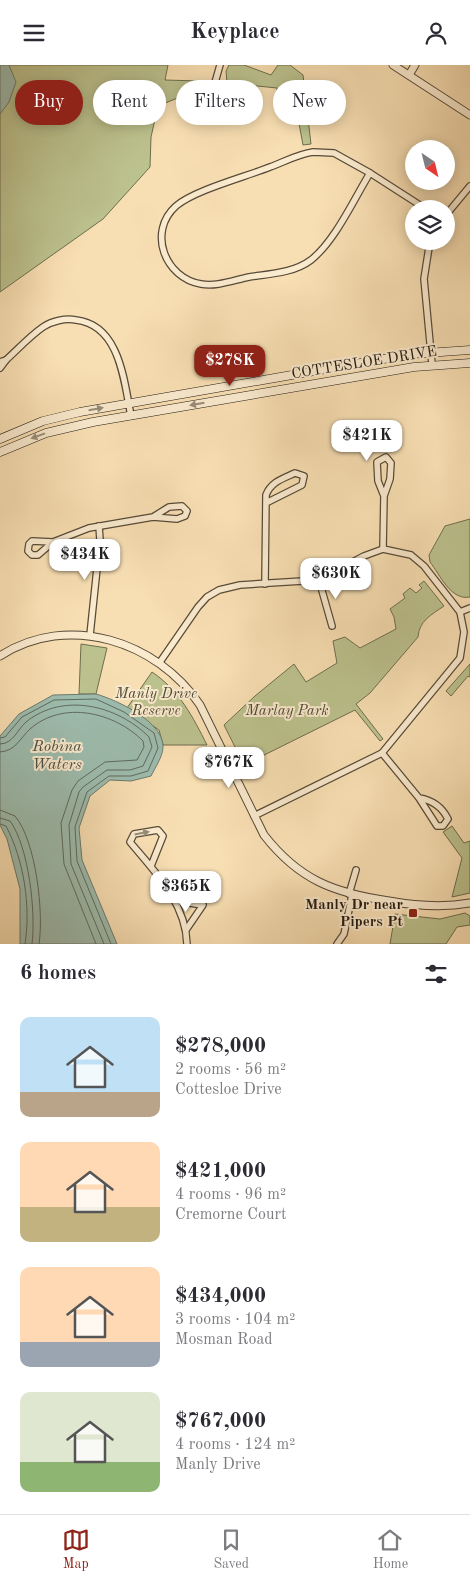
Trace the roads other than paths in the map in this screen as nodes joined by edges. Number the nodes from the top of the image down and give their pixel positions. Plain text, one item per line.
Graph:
1 (220, 65) edge
2 (393, 65) edge
3 (415, 65) edge
4 (409, 75) junction
5 (216, 80) edge
6 (470, 115) edge
7 (370, 173) junction
8 (470, 186) edge
9 (412, 200) edge
10 (455, 204) edge
11 (429, 250) edge
12 (470, 350) edge
13 (431, 351) junction
14 (3, 361) edge
15 (470, 363) edge
16 (432, 364) junction
17 (0, 368) edge
18 (128, 403) junction
19 (131, 415) junction
20 (0, 439) edge
21 (0, 452) edge
22 (384, 496) junction
23 (266, 503) junction
24 (153, 517) junction
25 (99, 526) junction
26 (53, 542) dead end
27 (383, 549) junction
28 (319, 580) junction
29 (266, 584) junction
30 (470, 608) edge
31 (460, 612) junction
32 (332, 626) dead end
33 (90, 635) junction
34 (0, 656) edge
35 (160, 662) junction
36 (382, 753) junction
37 (419, 798) junction
38 (254, 816) junction
39 (151, 866) junction
40 (356, 870) dead end
41 (351, 895) junction
42 (176, 901) junction
43 (470, 903) edge
44 (186, 930) junction
45 (187, 944) edge
46 (337, 944) edge

1 - 5 street
2 - 4 street
3 - 4 street
4 - 6 street
7 - 7 street
7 - 9 street
8 - 10 street
11 - 13 street
12 - 13 main road, COTTESLOE DRIVE
13 - 16 street
13 - 18 main road, COTTESLOE DRIVE
14 - 17 street
14 - 18 street
15 - 16 main road, COTTESLOE DRIVE
16 -> 19 main road, COTTESLOE DRIVE
18 - 19 street
20 -> 18 main road, COTTESLOE DRIVE
19 -> 21 main road, COTTESLOE DRIVE
22 - 22 street
22 - 27 street
23 - 23 street
23 - 29 street
24 - 24 street
24 - 25 street
25 - 26 street
25 - 33 street
27 - 28 street
27 - 31 street
28 - 29 street
28 - 32 street
29 - 35 street
30 - 31 street
31 - 36 street
33 - 34 street
33 - 35 street
35 - 38 street
36 - 37 street
36 - 38 street
37 - 37 street
38 - 41 street
39 -> 39 street
39 - 42 street
40 - 41 street
41 - 43 street
41 - 46 street
42 - 44 street
42 - 44 street
44 - 45 street

